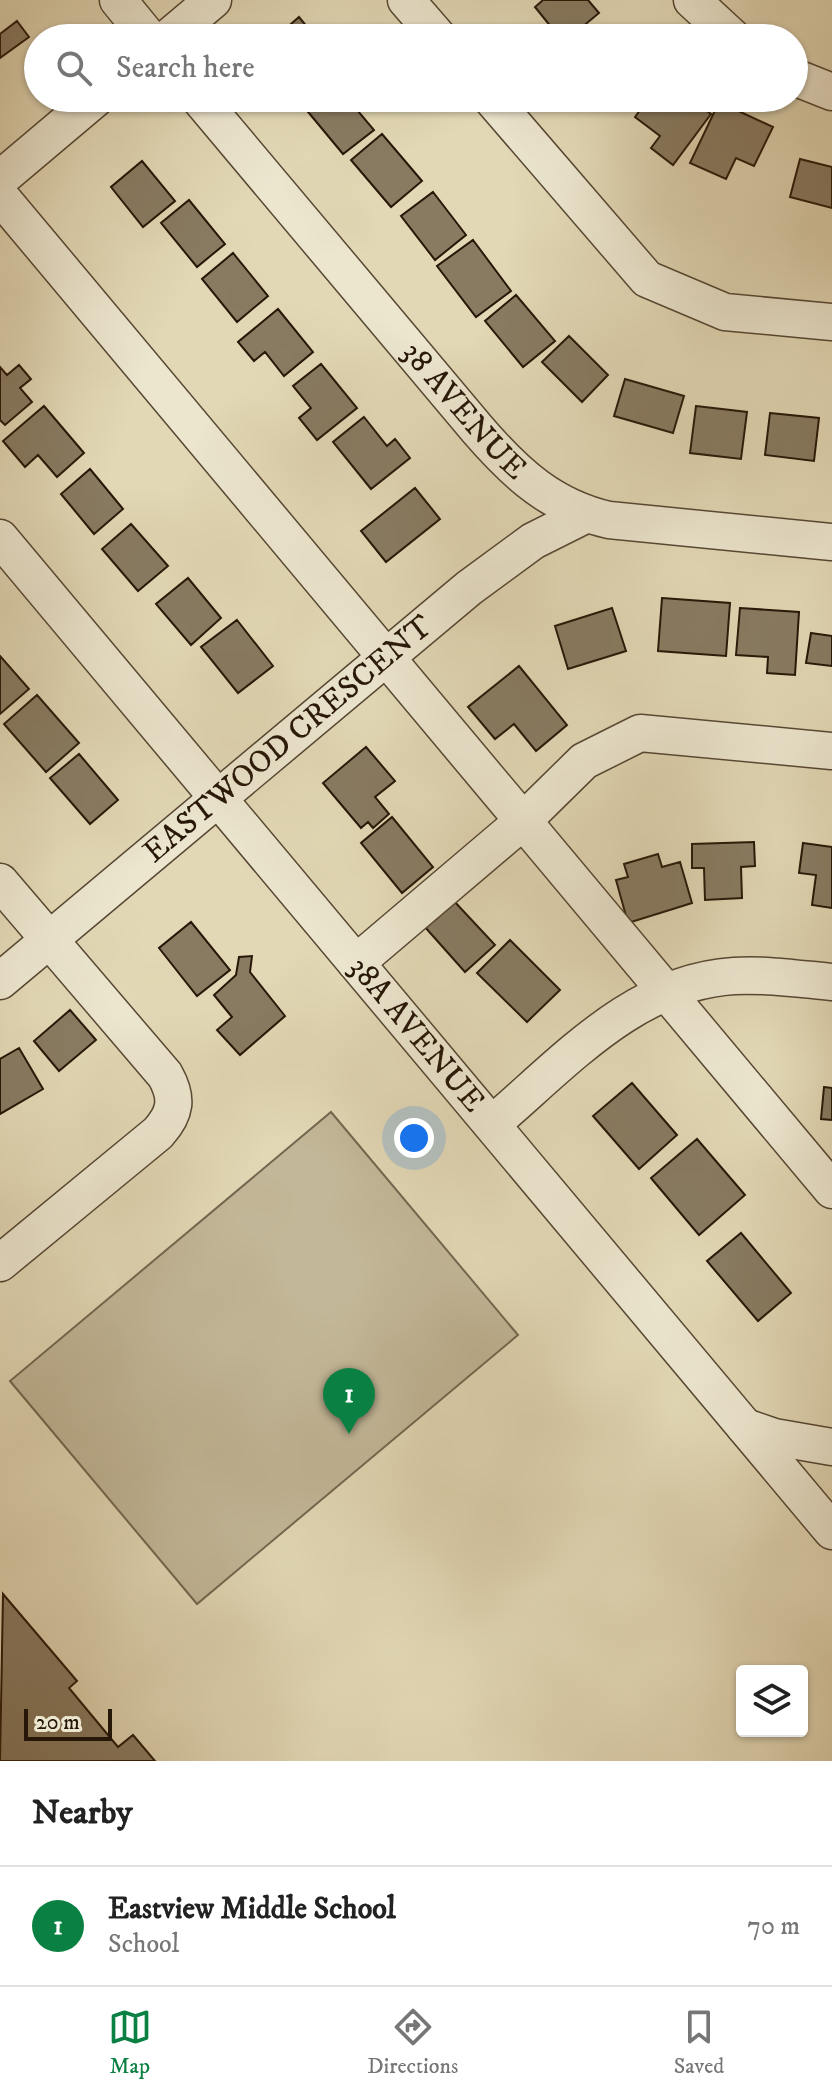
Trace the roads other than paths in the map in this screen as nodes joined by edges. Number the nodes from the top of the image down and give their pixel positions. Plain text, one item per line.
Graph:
1 (118, 0) edge
2 (213, 0) edge
3 (406, 0) edge
4 (692, 0) edge
5 (138, 24) edge
6 (185, 24) edge
7 (427, 24) edge
8 (718, 24) edge
9 (808, 83) edge
10 (832, 92) edge
11 (79, 112) edge
12 (211, 112) edge
13 (503, 112) edge
14 (0, 179) edge
15 (0, 196) edge
16 (832, 322) edge
17 (585, 515) junction
18 (0, 538) edge
19 (832, 542) edge
20 (386, 657) junction
21 (832, 751) edge
22 (217, 799) junction
23 (522, 822) junction
24 (0, 882) edge
25 (50, 939) junction
26 (356, 963) junction
27 (0, 981) edge
28 (832, 982) edge
29 (664, 991) junction
30 (492, 1124) junction
31 (832, 1190) edge
32 (0, 1263) edge
33 (745, 1427) junction
34 (832, 1447) edge
35 (832, 1531) edge

1 - 5 street
2 - 6 street
3 - 7 street
4 - 8 street
9 - 10 street
11 - 14 street
12 - 17 street, 38 AVENUE
13 - 16 street
15 - 20 street
17 - 19 street, 38 AVENUE
17 - 20 street, EASTWOOD CRESCENT
18 - 22 street, 38A AVENUE
20 - 22 street, EASTWOOD CRESCENT
20 - 23 street
21 - 23 street
22 - 25 street, EASTWOOD CRESCENT
22 - 26 street, 38A AVENUE
23 - 26 street
23 - 29 street
24 - 25 street
25 - 27 street, EASTWOOD CRESCENT
25 - 32 street
26 - 30 street, 38A AVENUE
28 - 29 street
29 - 30 street
29 - 31 street
30 - 33 street, 38A AVENUE
33 - 34 street
33 - 35 street, 38A AVENUE

